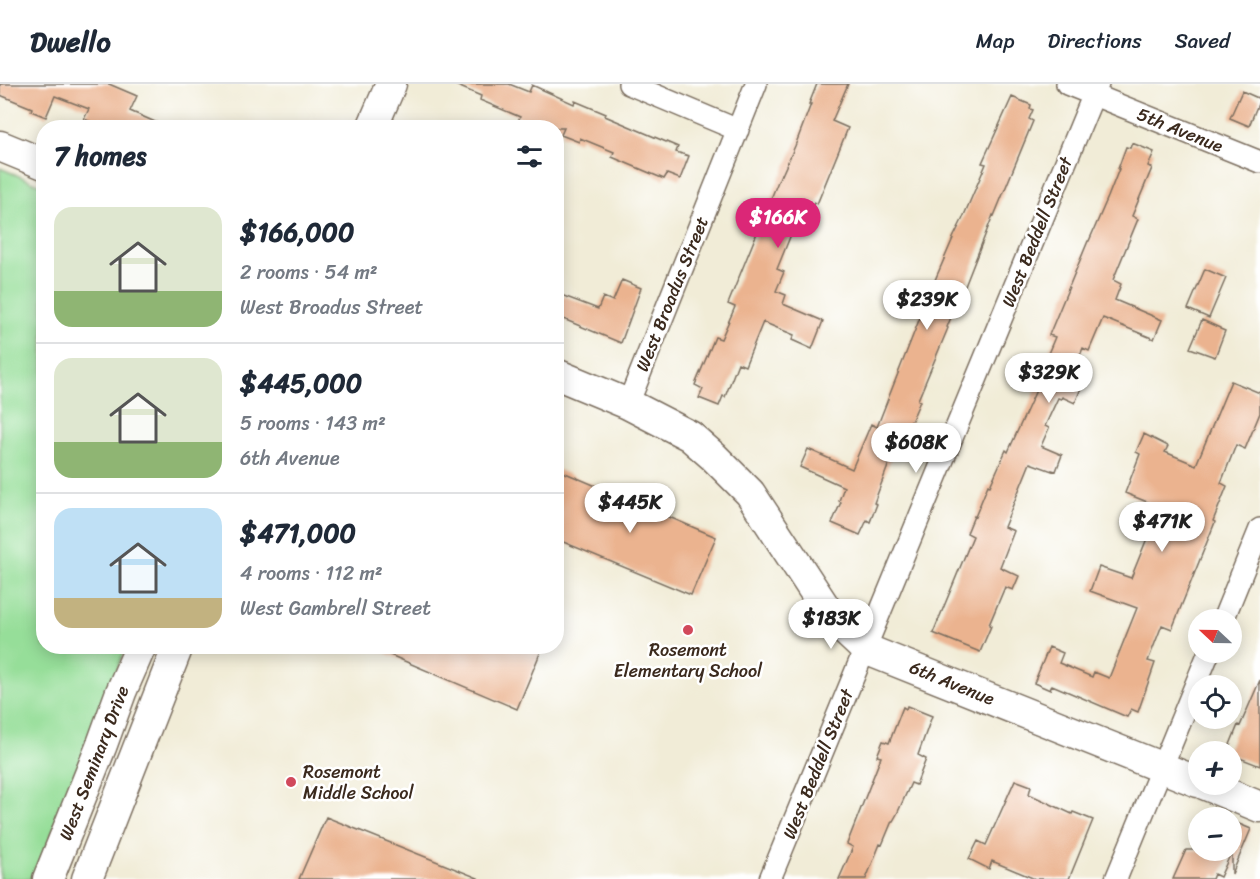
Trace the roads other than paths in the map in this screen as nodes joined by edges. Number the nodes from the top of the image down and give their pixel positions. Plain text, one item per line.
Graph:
1 (391, 84) edge
2 (629, 84) edge
3 (756, 84) edge
4 (1066, 84) edge
5 (1096, 89) edge
6 (375, 120) edge
7 (738, 130) junction
8 (0, 146) edge
9 (36, 161) edge
10 (1260, 162) edge
11 (564, 377) edge
12 (628, 404) junction
13 (1260, 530) edge
14 (1228, 609) edge
15 (865, 649) junction
16 (138, 654) edge
17 (175, 654) edge
18 (1205, 663) edge
19 (121, 692) junction
20 (155, 706) junction
21 (1162, 768) junction
22 (1188, 778) edge
23 (1231, 795) edge
24 (1260, 807) edge
25 (48, 879) edge
26 (87, 879) edge
27 (770, 879) edge
28 (1116, 879) edge

1 - 6 street
2 - 7 street
3 - 7 street, West Broadus Street
4 - 5 street, 5th Avenue
5 - 10 street, 5th Avenue
5 - 15 street, West Beddell Street
7 - 12 street, West Broadus Street
8 - 9 street
11 - 12 street, 6th Avenue
12 - 15 street, 6th Avenue
13 - 14 street
15 - 21 street, 6th Avenue
15 - 27 street, West Beddell Street
16 - 19 street, West Seminary Drive
17 - 20 street, West Seminary Drive
18 - 21 street
19 - 20 street
19 - 25 street, West Seminary Drive
20 - 26 street, West Seminary Drive
21 - 22 street, 6th Avenue
21 - 28 street
23 - 24 street

